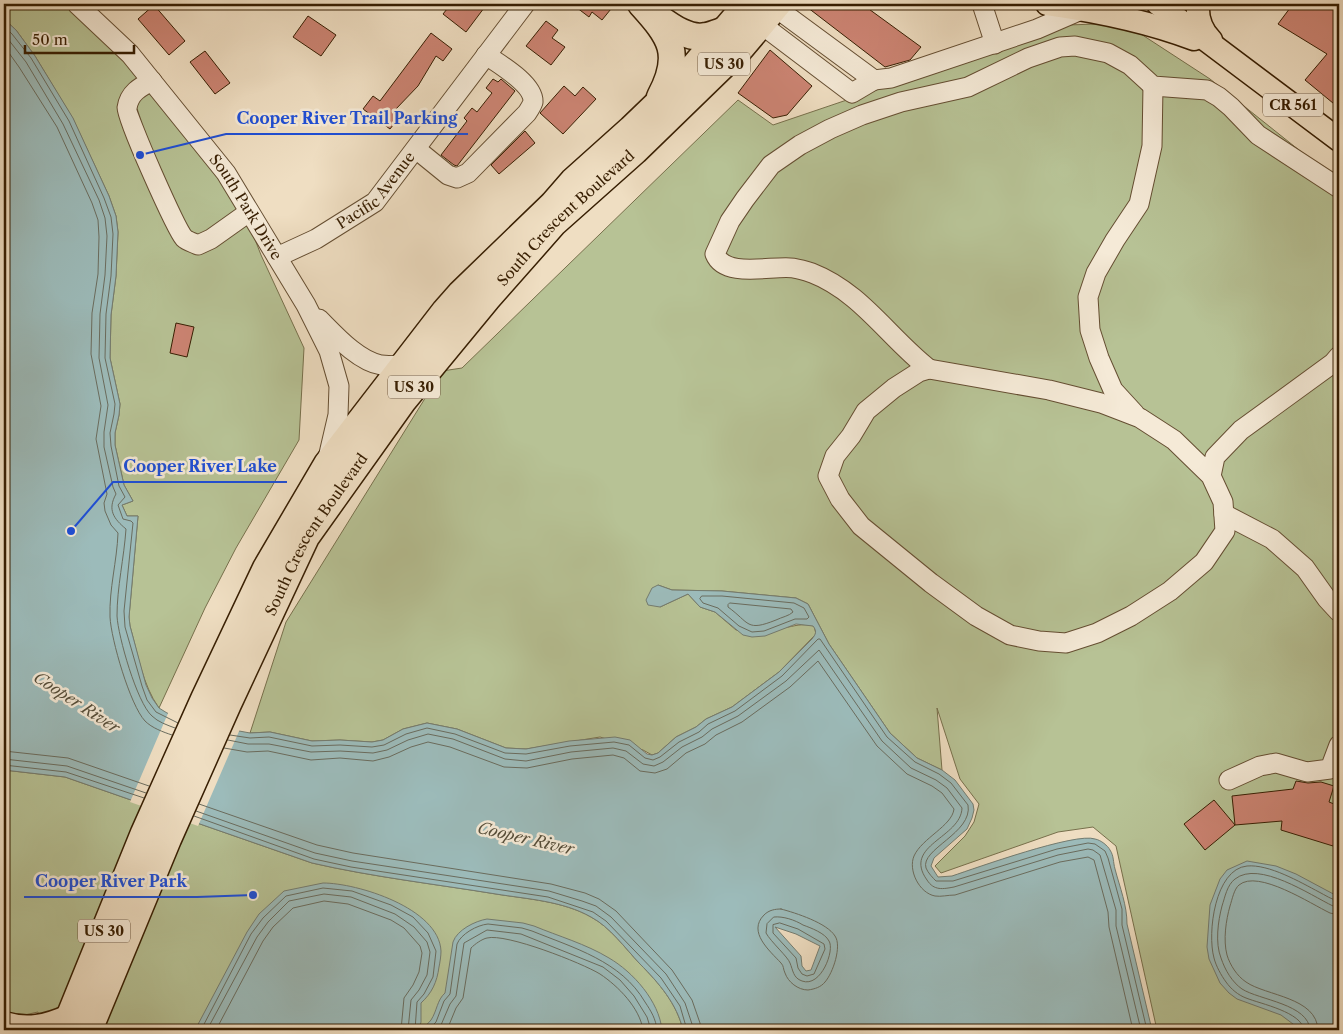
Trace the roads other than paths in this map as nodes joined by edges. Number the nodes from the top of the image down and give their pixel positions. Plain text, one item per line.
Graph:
1 (77, 4) edge
2 (525, 4) edge
3 (982, 4) edge
4 (1047, 4) edge
5 (1158, 4) edge
6 (1198, 4) edge
7 (644, 6) edge
8 (765, 10) edge
9 (1081, 10) junction
10 (725, 30) junction
11 (995, 44) junction
12 (1219, 48) junction
13 (486, 55) junction
14 (152, 81) junction
15 (1153, 86) junction
16 (661, 112) junction
17 (1339, 140) edge
18 (416, 149) junction
19 (1339, 188) edge
20 (249, 212) junction
21 (277, 257) junction
22 (306, 305) junction
23 (1339, 356) edge
24 (404, 364) junction
25 (929, 369) junction
26 (1140, 418) junction
27 (327, 464) junction
28 (1211, 476) junction
29 (1224, 514) junction
30 (1339, 612) edge
31 (216, 701) junction
32 (1339, 744) edge
33 (1229, 780) dead end
34 (4, 1026) edge
35 (74, 1026) edge

1 - 14 street, South Park Drive
2 - 13 street, Pacific Avenue
3 - 11 street
4 - 9 main road, CR 561
5 - 12 main road, CR 561
6 - 12 main road
7 - 10 highway
7 - 16 highway
8 - 10 highway, US 30
8 - 11 street
8 - 16 highway, US 30
9 - 11 street
9 - 12 main road, CR 561
10 - 16 highway, US 30
12 - 17 main road, CR 561
13 - 18 street, Pacific Avenue
13 - 18 street
14 - 20 street, South Park Drive
14 - 20 street
15 - 19 street
15 - 25 street
15 - 26 street
16 - 24 highway, South Crescent Boulevard / US 30
16 - 31 highway, South Crescent Boulevard / US 30
18 - 21 street, Pacific Avenue
20 - 21 street, South Park Drive
21 - 22 street, South Park Drive
22 - 24 street, South Park Drive
22 - 27 street, South Park Drive
23 - 28 street
24 - 27 highway, South Crescent Boulevard / US 30
25 - 26 street
25 - 29 street
26 - 28 street
27 - 31 highway, South Crescent Boulevard / US 30
28 - 29 street
29 - 30 street
31 - 35 highway, South Crescent Boulevard / US 30
32 - 33 street
34 - 35 highway

